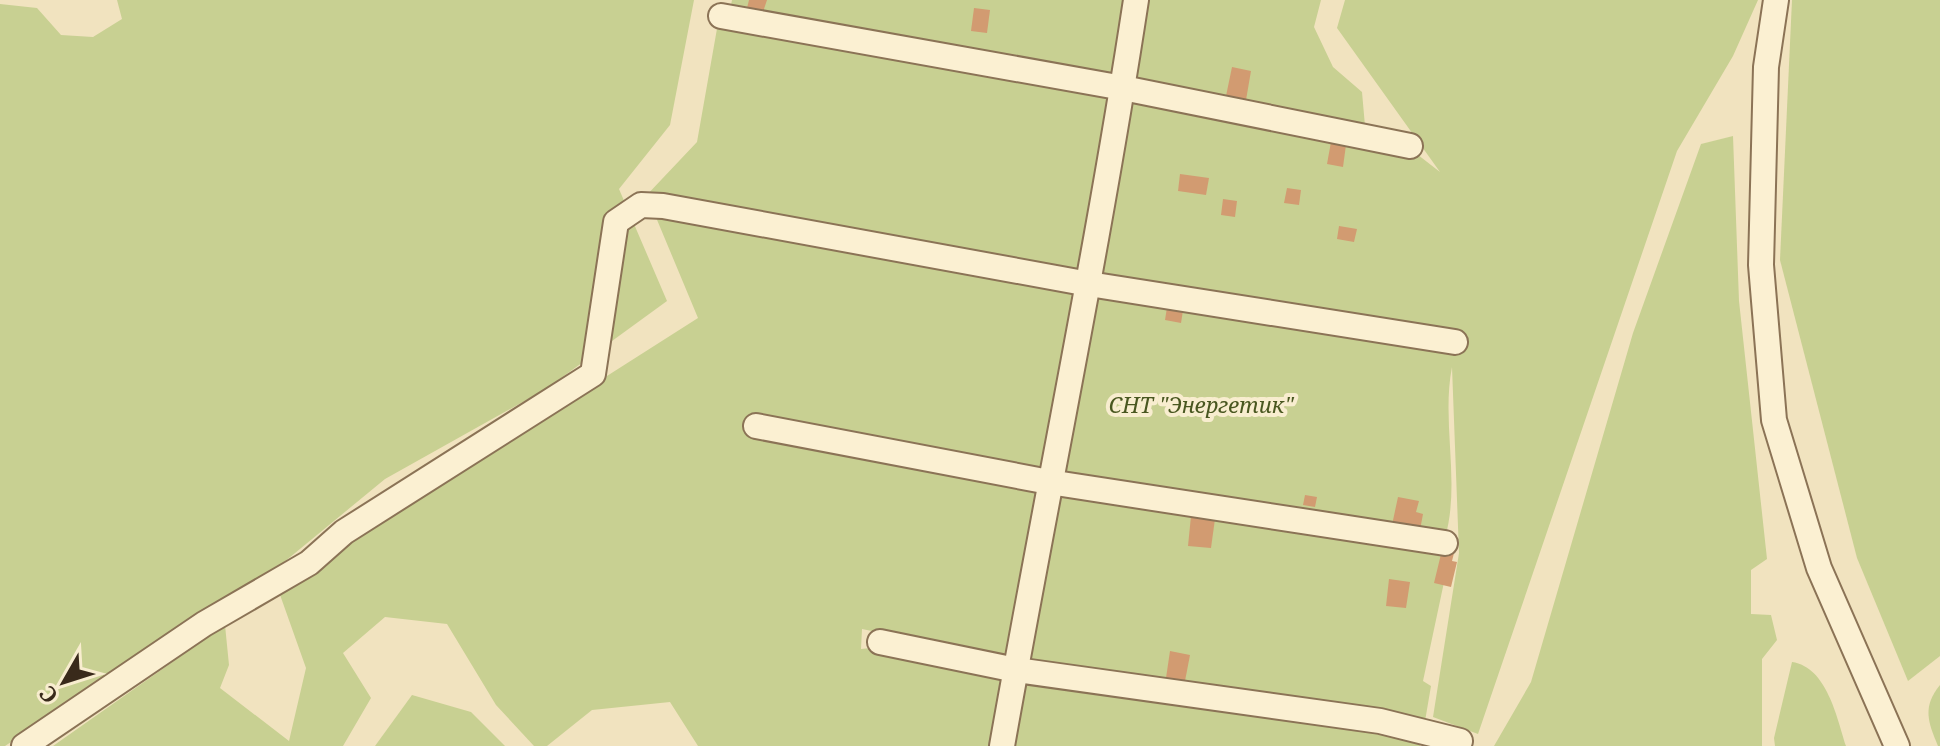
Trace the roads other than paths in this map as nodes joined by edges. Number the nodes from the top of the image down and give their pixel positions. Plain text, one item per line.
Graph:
1 (1136, 0) edge
2 (1776, 0) edge
3 (721, 16) dead end
4 (1123, 88) junction
5 (1410, 146) dead end
6 (1089, 284) junction
7 (1455, 342) dead end
8 (756, 426) dead end
9 (1049, 482) junction
10 (1445, 543) dead end
11 (880, 642) dead end
12 (1016, 670) junction
13 (1460, 741) dead end
14 (24, 746) edge
15 (1002, 746) edge
16 (1897, 746) edge

1 - 4 street
2 - 16 street
3 - 4 street
4 - 5 street
4 - 6 street
6 - 7 street
6 - 9 street
6 - 14 street
8 - 9 street
9 - 10 street
9 - 12 street
11 - 12 street
12 - 13 street
12 - 15 street

